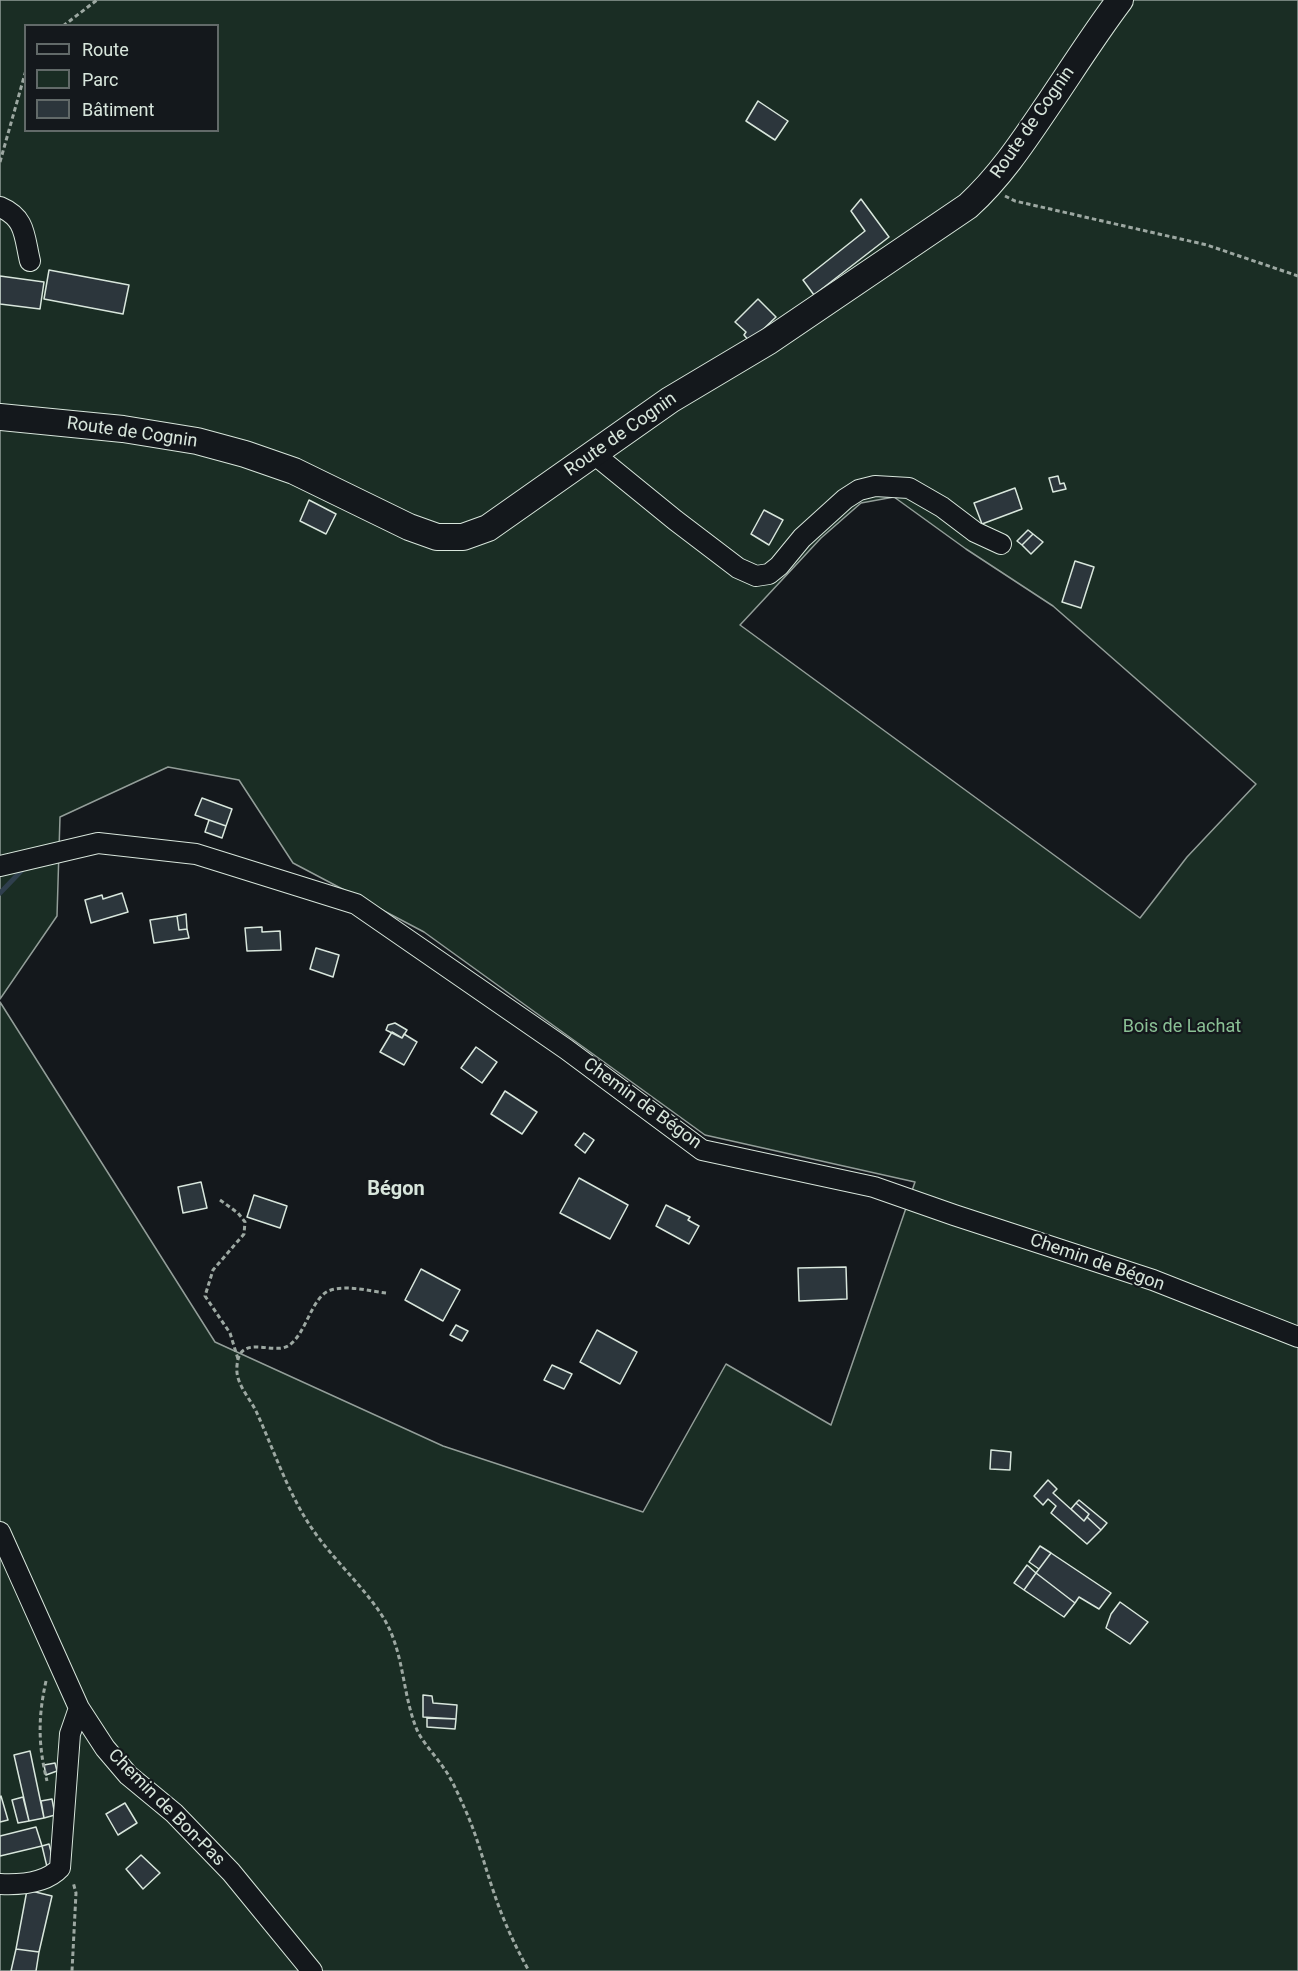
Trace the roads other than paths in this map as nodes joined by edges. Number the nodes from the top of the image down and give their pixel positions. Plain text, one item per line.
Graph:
1 (1120, 0) edge
2 (0, 207) edge
3 (30, 261) dead end
4 (0, 417) edge
5 (594, 454) junction
6 (1001, 544) dead end
7 (8, 864) edge
8 (1298, 1337) edge
9 (0, 1532) edge
10 (79, 1708) junction
11 (0, 1884) edge
12 (312, 1971) edge

1 - 5 main road, Route de Cognin
2 - 3 street
4 - 5 main road, Route de Cognin
5 - 6 street
7 - 8 street, Chemin de Bégon
9 - 10 street, Chemin de Bon-Pas
10 - 11 street
10 - 12 street, Chemin de Bon-Pas

